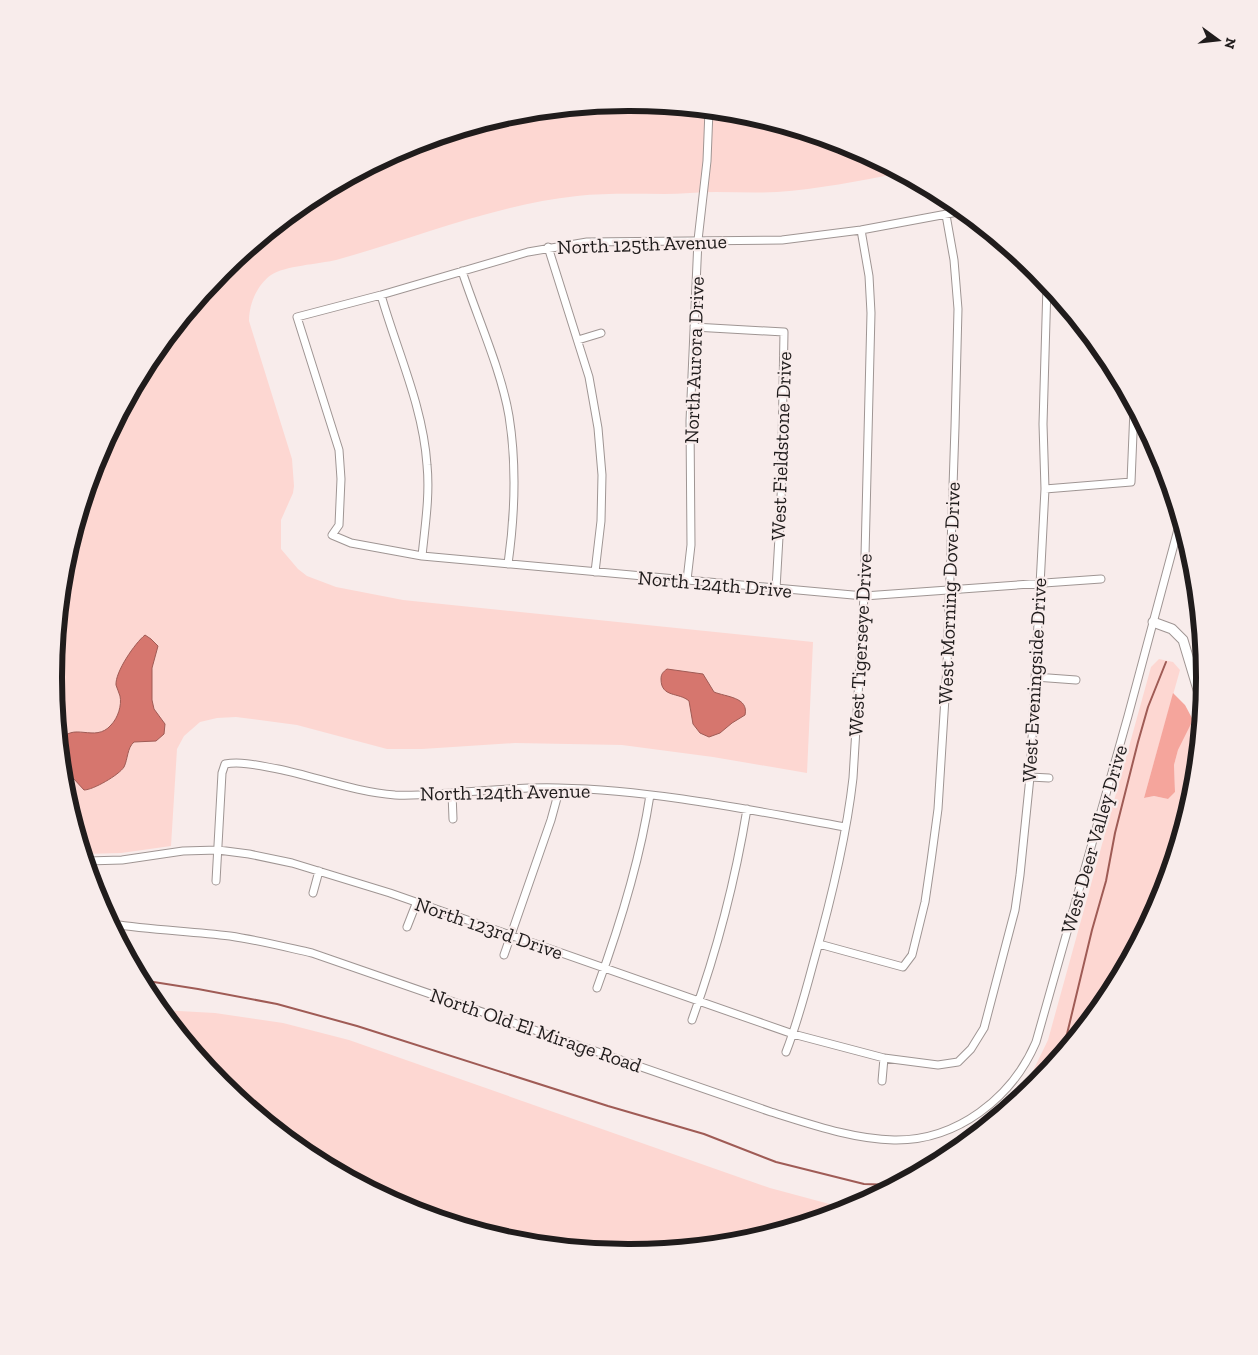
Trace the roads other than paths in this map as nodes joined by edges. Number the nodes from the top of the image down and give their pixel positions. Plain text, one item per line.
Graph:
1 (709, 117) edge
2 (954, 213) edge
3 (946, 215) junction
4 (861, 230) junction
5 (698, 240) junction
6 (548, 247) junction
7 (462, 271) junction
8 (381, 295) junction
9 (1047, 295) edge
10 (694, 327) junction
11 (601, 333) dead end
12 (578, 340) junction
13 (1134, 420) edge
14 (1045, 489) junction
15 (1177, 534) edge
16 (332, 535) joint
17 (422, 556) junction
18 (508, 564) junction
19 (595, 572) junction
20 (1101, 579) dead end
21 (687, 580) junction
22 (1039, 584) junction
23 (776, 589) junction
24 (950, 591) junction
25 (864, 596) junction
26 (1153, 622) junction
27 (1035, 677) junction
28 (1076, 680) dead end
29 (1196, 685) edge
30 (1030, 777) junction
31 (1049, 778) dead end
32 (555, 788) junction
33 (452, 793) junction
34 (650, 795) junction
35 (747, 809) junction
36 (453, 819) dead end
37 (846, 827) junction
38 (218, 850) junction
39 (93, 861) edge
40 (319, 871) junction
41 (216, 880) dead end
42 (314, 893) dead end
43 (416, 904) junction
44 (120, 925) edge
45 (407, 928) dead end
46 (511, 935) junction
47 (819, 944) junction
48 (504, 955) dead end
49 (605, 967) junction
50 (597, 988) dead end
51 (700, 1000) junction
52 (692, 1020) dead end
53 (794, 1034) junction
54 (786, 1052) dead end
55 (884, 1058) junction
56 (958, 1062) joint
57 (882, 1081) dead end
58 (957, 1126) joint

1 - 5 street, North Aurora Drive
2 - 3 street, North 125th Avenue
3 - 4 street, North 125th Avenue
3 - 24 street, West Morning Dove Drive
4 - 5 street, North 125th Avenue
4 - 25 street, West Tigerseye Drive
5 - 6 street, North 125th Avenue
5 - 10 street, North Aurora Drive
6 - 7 street, North 125th Avenue
6 - 12 street
7 - 8 street, North 125th Avenue
7 - 18 street
8 - 16 street, North 125th Avenue
8 - 17 street
9 - 14 street, West Eveningside Drive
10 - 21 street, North Aurora Drive
10 - 23 street, West Fieldstone Drive
11 - 12 street
12 - 19 street
13 - 14 street
14 - 22 street, West Eveningside Drive
15 - 26 street, West Deer Valley Drive
16 - 17 street, North 124th Drive
17 - 18 street, North 124th Drive
18 - 19 street, North 124th Drive
19 - 21 street, North 124th Drive
20 - 22 street, North 124th Drive
21 - 23 street, North 124th Drive
22 - 24 street, North 124th Drive
22 - 27 street, West Eveningside Drive
23 - 25 street, North 124th Drive
24 - 25 street, North 124th Drive
24 - 47 street, West Morning Dove Drive
25 - 37 street, West Tigerseye Drive
26 - 29 main road
26 - 58 street, West Deer Valley Drive
27 - 28 street
27 - 30 street, West Eveningside Drive
30 - 31 street
30 - 56 street, West Eveningside Drive
32 - 33 street, North 124th Avenue
32 - 34 street, North 124th Avenue
32 - 46 street
33 - 36 street
33 - 38 street, North 124th Avenue
34 - 35 street, North 124th Avenue
34 - 49 street
35 - 37 street, North 124th Avenue
35 - 51 street
37 - 47 street, West Tigerseye Drive
38 - 39 street, North 123rd Drive
38 - 40 street, North 123rd Drive
38 - 41 street
40 - 42 street
40 - 43 street, North 123rd Drive
43 - 45 street
43 - 46 street, North 123rd Drive
44 - 58 street, North Old El Mirage Road
46 - 48 street
46 - 49 street, North 123rd Drive
47 - 53 street, West Tigerseye Drive
49 - 50 street
49 - 51 street, North 123rd Drive
51 - 52 street
51 - 53 street, North 123rd Drive
53 - 54 street, West Tigerseye Drive
53 - 55 street, North 123rd Drive
55 - 56 street, North 123rd Drive
55 - 57 street

